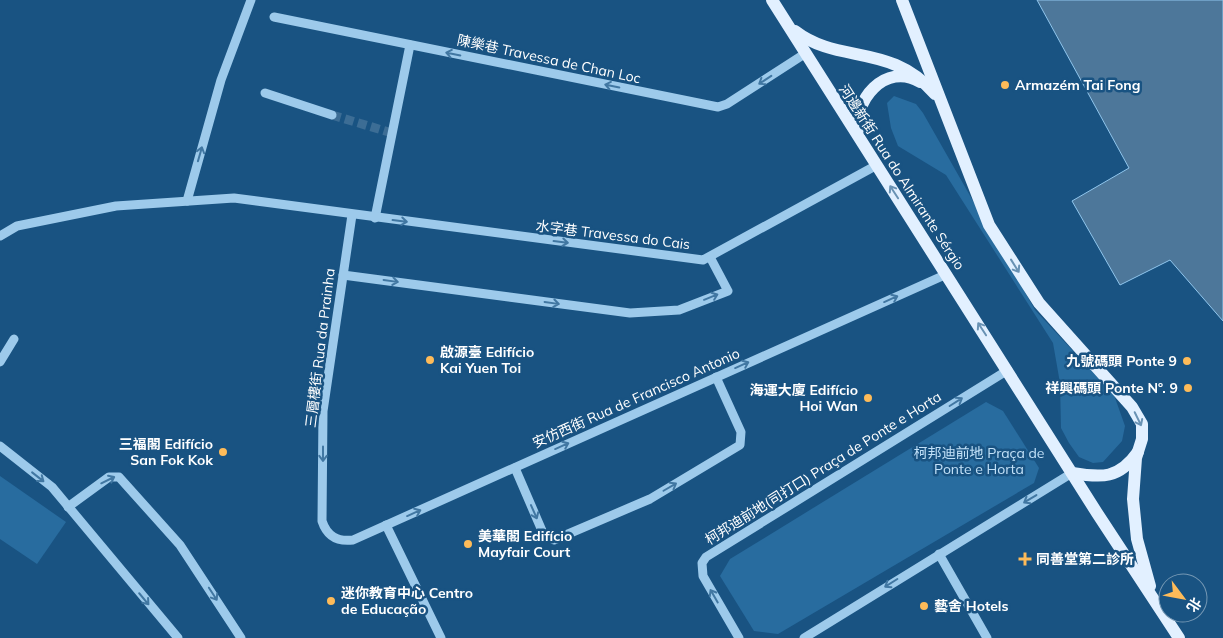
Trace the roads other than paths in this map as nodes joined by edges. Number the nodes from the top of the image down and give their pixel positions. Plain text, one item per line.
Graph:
1 (251, 0) edge
2 (772, 0) edge
3 (902, 0) edge
4 (274, 17) dead end
5 (789, 26) junction
6 (410, 45) junction
7 (806, 54) junction
8 (930, 87) junction
9 (265, 93) dead end
10 (945, 108) junction
11 (332, 115) tunnel mouth
12 (861, 140) junction
13 (877, 165) junction
14 (187, 201) junction
15 (352, 215) junction
16 (374, 218) junction
17 (0, 236) edge
18 (710, 257) junction
19 (343, 274) junction
20 (947, 274) junction
21 (14, 339) dead end
22 (0, 362) edge
23 (1008, 370) junction
24 (716, 377) junction
25 (0, 446) edge
26 (1138, 452) junction
27 (515, 468) junction
28 (1072, 473) junction
29 (68, 507) junction
30 (386, 525) junction
31 (336, 539) joint
32 (939, 554) junction
33 (1158, 604) edge
34 (1158, 607) edge
35 (1169, 623) edge
36 (178, 638) edge
37 (241, 638) edge
38 (441, 638) edge
39 (739, 638) edge
40 (804, 638) edge
41 (986, 638) edge
42 (1179, 638) edge

14 -> 1 street
2 - 5 main road, 河邊新街 Rua do Almirante Sérgio
3 - 10 main road
4 - 6 street, 陳樂巷 Travessa de Chan Loc
5 - 7 main road, 河邊新街 Rua do Almirante Sérgio
5 - 8 main road
7 -> 6 street, 陳樂巷 Travessa de Chan Loc
6 - 16 street
7 - 12 main road, 河邊新街 Rua do Almirante Sérgio
8 - 10 main road
8 - 12 main road
9 - 11 street
10 -> 26 main road
12 - 13 main road, 河邊新街 Rua do Almirante Sérgio
13 - 18 street, 水字巷 Travessa do Cais
20 -> 13 main road, 河邊新街 Rua do Almirante Sérgio
14 - 15 street, 水字巷 Travessa do Cais
14 - 17 street, 水字巷 Travessa do Cais
15 - 16 street, 水字巷 Travessa do Cais
15 - 19 street, 三層樓街 Rua da Prainha
16 -> 18 street, 水字巷 Travessa do Cais
19 -> 18 street
19 -> 31 street, 三層樓街 Rua da Prainha
23 -> 20 main road, 河邊新街 Rua do Almirante Sérgio
24 -> 20 street, 安仿西街 Rua de Francisco Antonio
21 - 22 street
23 - 28 main road
39 -> 23 street, 柯邦迪前地(司打口) Praça de Ponte e Horta
27 -> 24 street, 安仿西街 Rua de Francisco Antonio
27 -> 24 street
25 -> 29 street
26 - 28 main road
26 - 33 main road
30 -> 27 street, 安仿西街 Rua de Francisco Antonio
28 -> 32 street
28 - 34 main road
29 -> 36 street
29 -> 37 street
30 - 31 street, 安仿西街 Rua de Francisco Antonio
30 - 38 street
32 -> 40 street
32 - 41 street
35 - 42 main road

